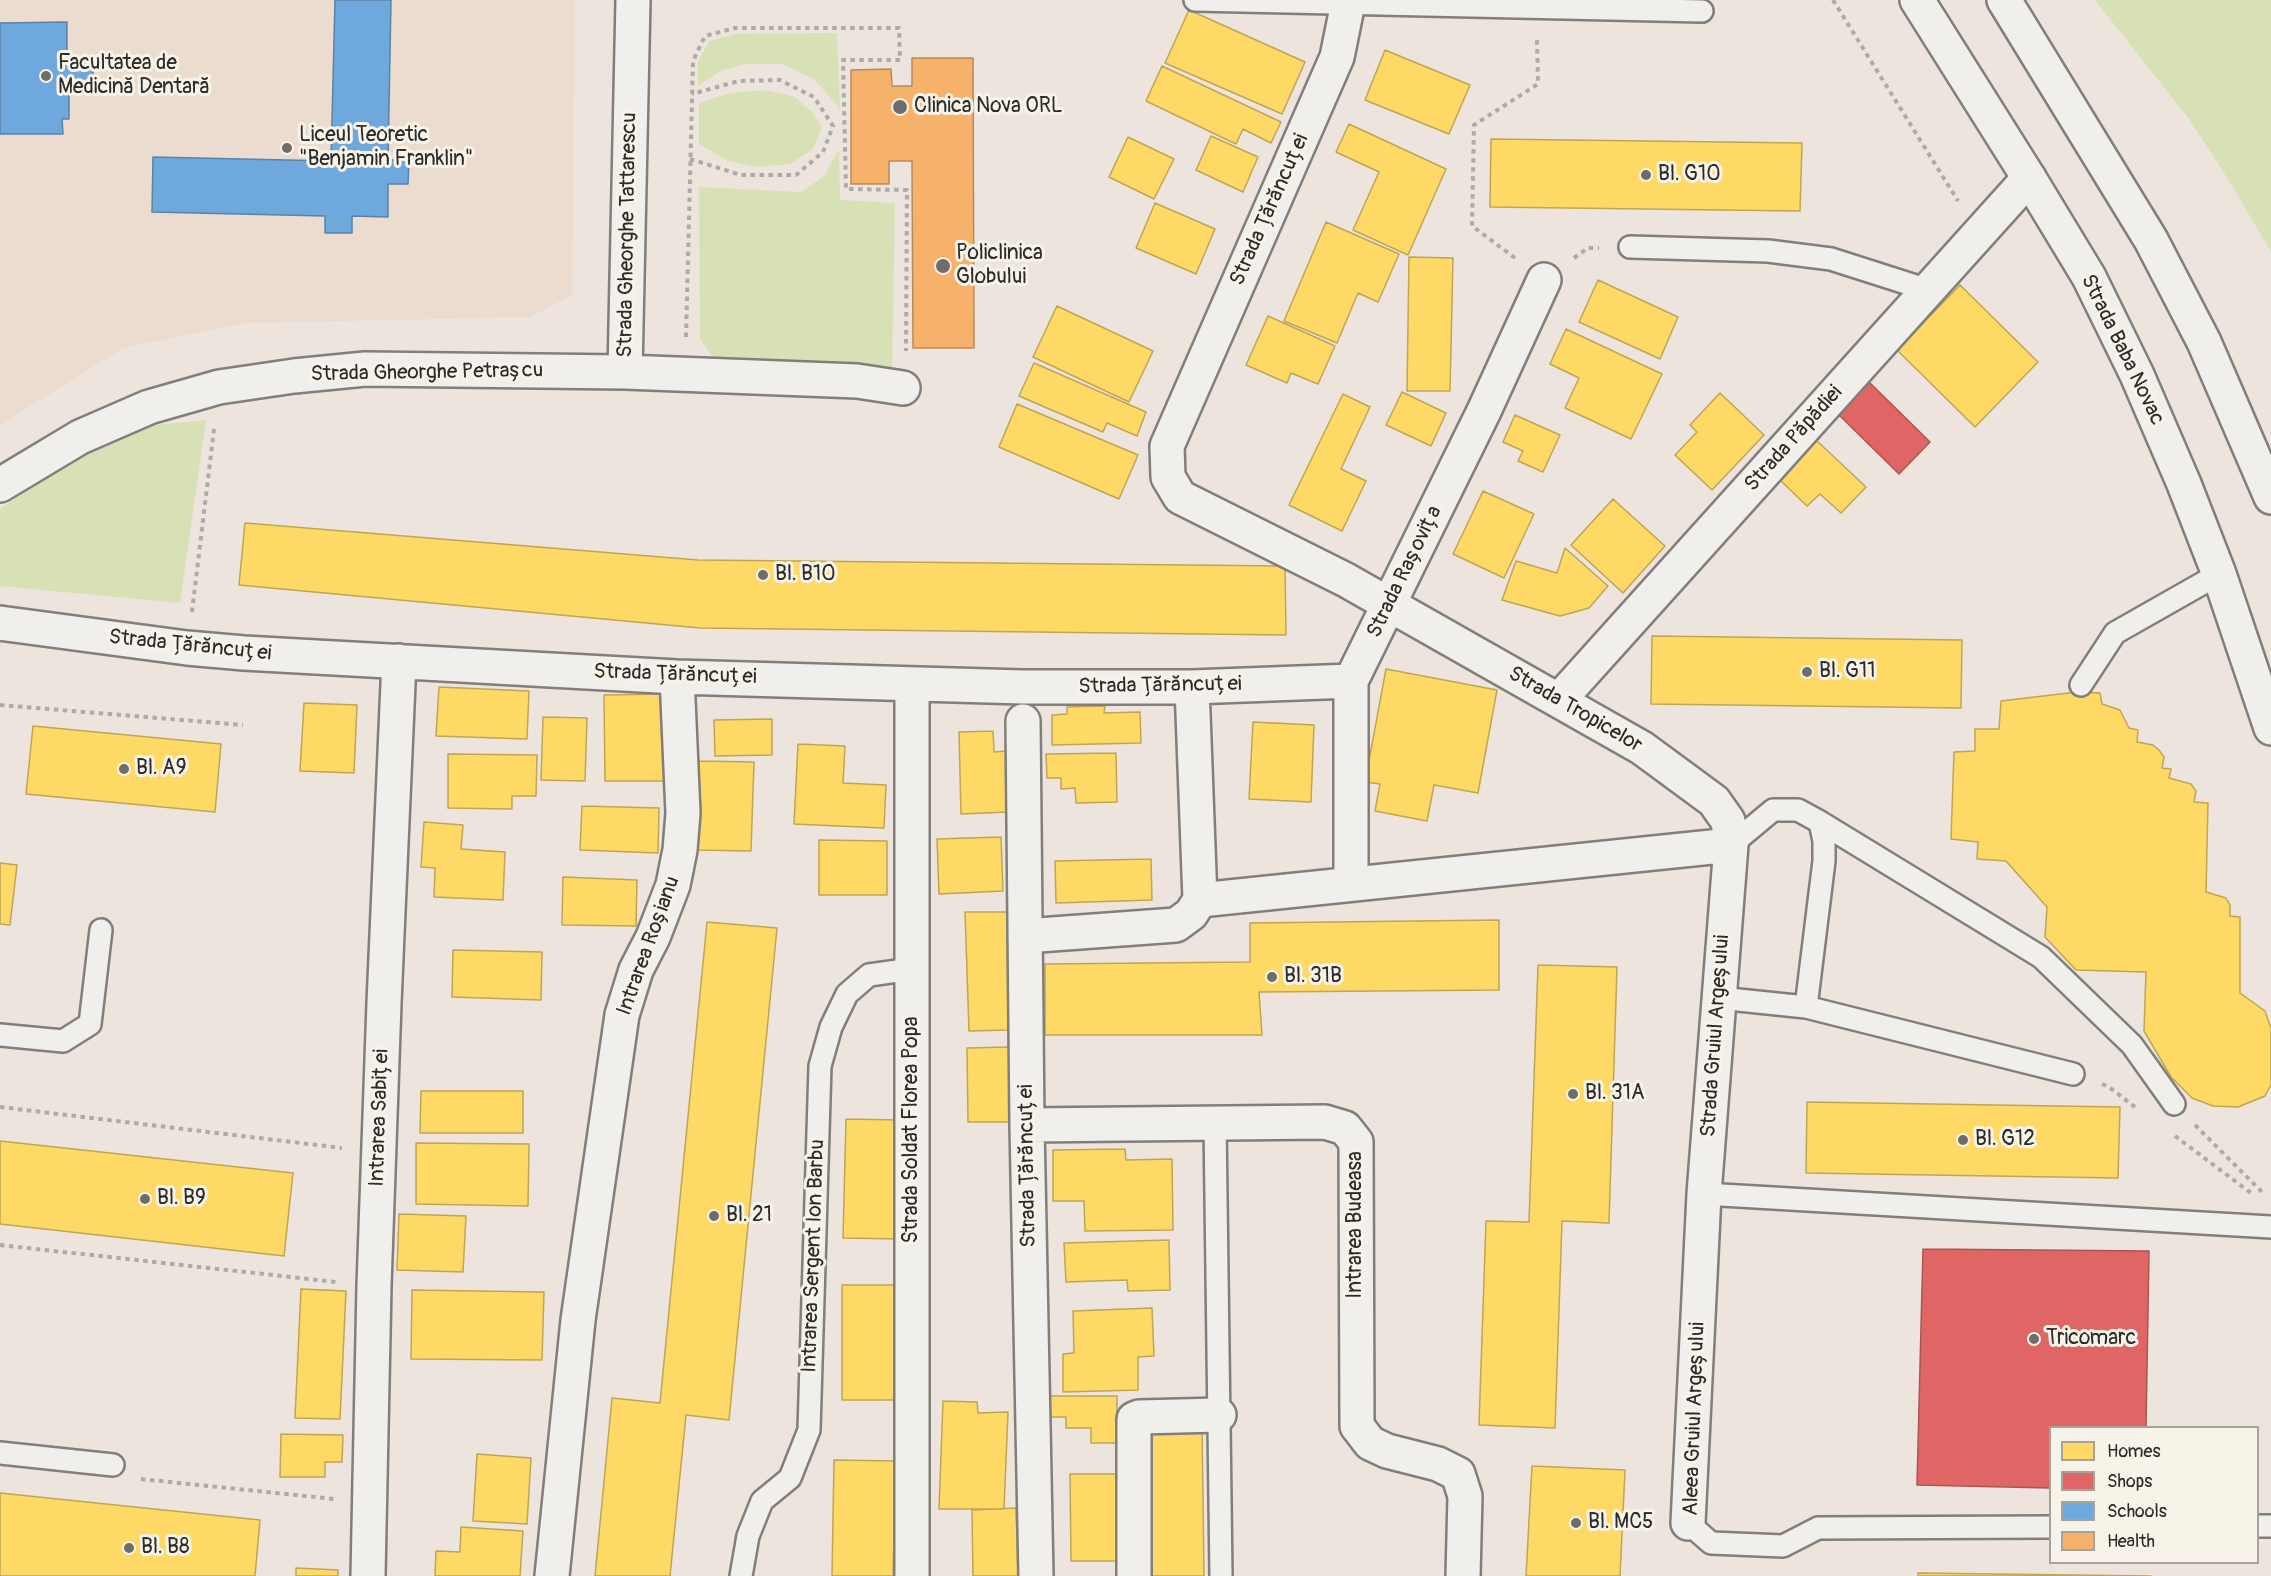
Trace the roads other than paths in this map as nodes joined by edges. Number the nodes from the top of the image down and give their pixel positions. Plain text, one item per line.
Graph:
1 (633, 0) edge
2 (1195, 0) edge
3 (1917, 0) edge
4 (2004, 0) edge
5 (1348, 3) junction
6 (1702, 10) dead end
7 (2029, 178) junction
8 (1630, 247) road end
9 (1544, 280) road end
10 (1928, 290) junction
11 (625, 372) junction
12 (903, 388) road end
13 (0, 485) edge
14 (2271, 497) edge
15 (2219, 574) junction
16 (1389, 604) junction
17 (0, 623) edge
18 (399, 661) junction
19 (677, 677) junction
20 (1351, 681) junction
21 (912, 684) junction
22 (2081, 685) dead end
23 (1192, 687) junction
24 (1559, 700) junction
25 (1023, 720) dead end
26 (2271, 729) edge
27 (1820, 822) junction
28 (1731, 844) junction
29 (1351, 884) junction
30 (1200, 900) junction
31 (101, 930) dead end
32 (1025, 936) junction
33 (912, 969) junction
34 (1719, 998) junction
35 (1806, 1006) junction
36 (0, 1035) edge
37 (2073, 1074) dead end
38 (2174, 1104) road end
39 (1215, 1122) junction
40 (1027, 1125) junction
41 (1704, 1194) junction
42 (2271, 1227) edge
43 (1219, 1415) junction
44 (0, 1453) edge
45 (113, 1465) dead end
46 (1688, 1523) joint
47 (2049, 1527) edge
48 (368, 1576) edge
49 (552, 1576) edge
50 (741, 1576) edge
51 (912, 1576) edge
52 (1036, 1576) edge
53 (1134, 1576) edge
54 (1221, 1576) edge
55 (1464, 1576) edge

1 - 11 street, Strada Gheorghe Tattarescu
2 - 5 lane
3 - 7 street, Strada Baba Novac
4 - 14 street
5 - 6 lane
5 - 16 street, Strada Țărăncuței
7 - 10 street, Strada Păpădiei
7 - 15 street, Strada Baba Novac
8 - 10 lane
9 - 16 street, Strada Rașovița
10 - 24 street, Strada Păpădiei
11 - 12 street, Strada Gheorghe Tattarescu
11 - 13 street, Strada Gheorghe Petrașcu
15 - 22 lane
15 - 26 street, Strada Baba Novac
16 - 20 street, Strada Rașovița
16 - 24 street, Strada Tropicelor
17 - 18 street, Strada Țărăncuței
18 - 19 street, Strada Țărăncuței
18 - 48 street, Intrarea Sabiței
19 - 21 street, Strada Țărăncuței
19 - 49 street, Intrarea Roșianu
20 - 23 street, Strada Țărăncuței
20 - 29 street, Strada Rașovița
21 - 23 street, Strada Țărăncuței
21 - 33 street, Strada Soldat Florea Popa
23 - 30 street
24 - 28 street, Strada Tropicelor
25 - 32 street, Strada Țărăncuței
27 - 28 lane
27 - 35 lane
27 - 38 lane
28 - 29 street
28 - 34 street, Strada Gruiul Argeșului
29 - 30 street
30 - 32 street
31 - 36 lane
32 - 40 street, Strada Țărăncuței
33 - 50 lane, Intrarea Sergent Ion Barbu
33 - 51 street, Strada Soldat Florea Popa
34 - 35 lane
34 - 41 street, Strada Gruiul Argeșului
35 - 37 lane
39 - 40 street, Intrarea Budeasa
39 - 43 lane
39 - 55 street, Intrarea Budeasa
40 - 52 street, Strada Țărăncuței
41 - 42 lane
41 - 46 street, Aleea Gruiul Argeșului
43 - 53 street
43 - 54 lane
44 - 45 lane
46 - 47 lane, Aleea Gruiul Argeșului

